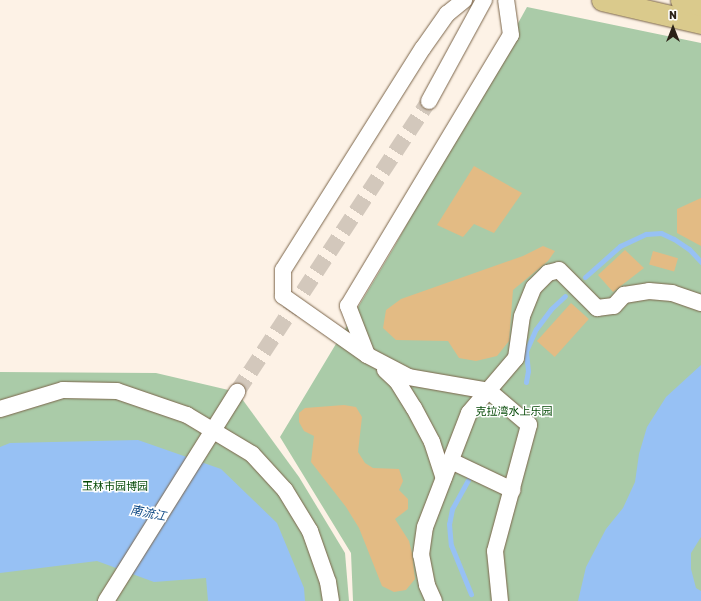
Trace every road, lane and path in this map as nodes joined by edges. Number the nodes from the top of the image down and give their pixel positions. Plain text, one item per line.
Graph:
1 (464, 0) edge
2 (484, 0) edge
3 (506, 0) edge
4 (602, 0) edge
5 (681, 0) edge
6 (701, 5) edge
7 (701, 24) edge
8 (429, 100) tunnel mouth
9 (701, 303) edge
10 (367, 355) junction
11 (489, 391) junction
12 (237, 392) tunnel mouth
13 (0, 409) edge
14 (213, 431) junction
15 (451, 461) junction
16 (444, 478) junction
17 (512, 490) junction
18 (106, 601) edge
19 (331, 601) edge
20 (434, 601) edge
21 (500, 601) edge

1 - 10 street
2 - 8 street
3 - 10 street
4 - 7 main road
5 - 6 main road
9 - 11 street
10 - 11 street
10 - 16 street
11 - 15 street
11 - 17 street
12 - 14 street
13 - 14 street
14 - 18 street
14 - 19 street
15 - 16 street
15 - 17 street
16 - 20 street
17 - 21 street

